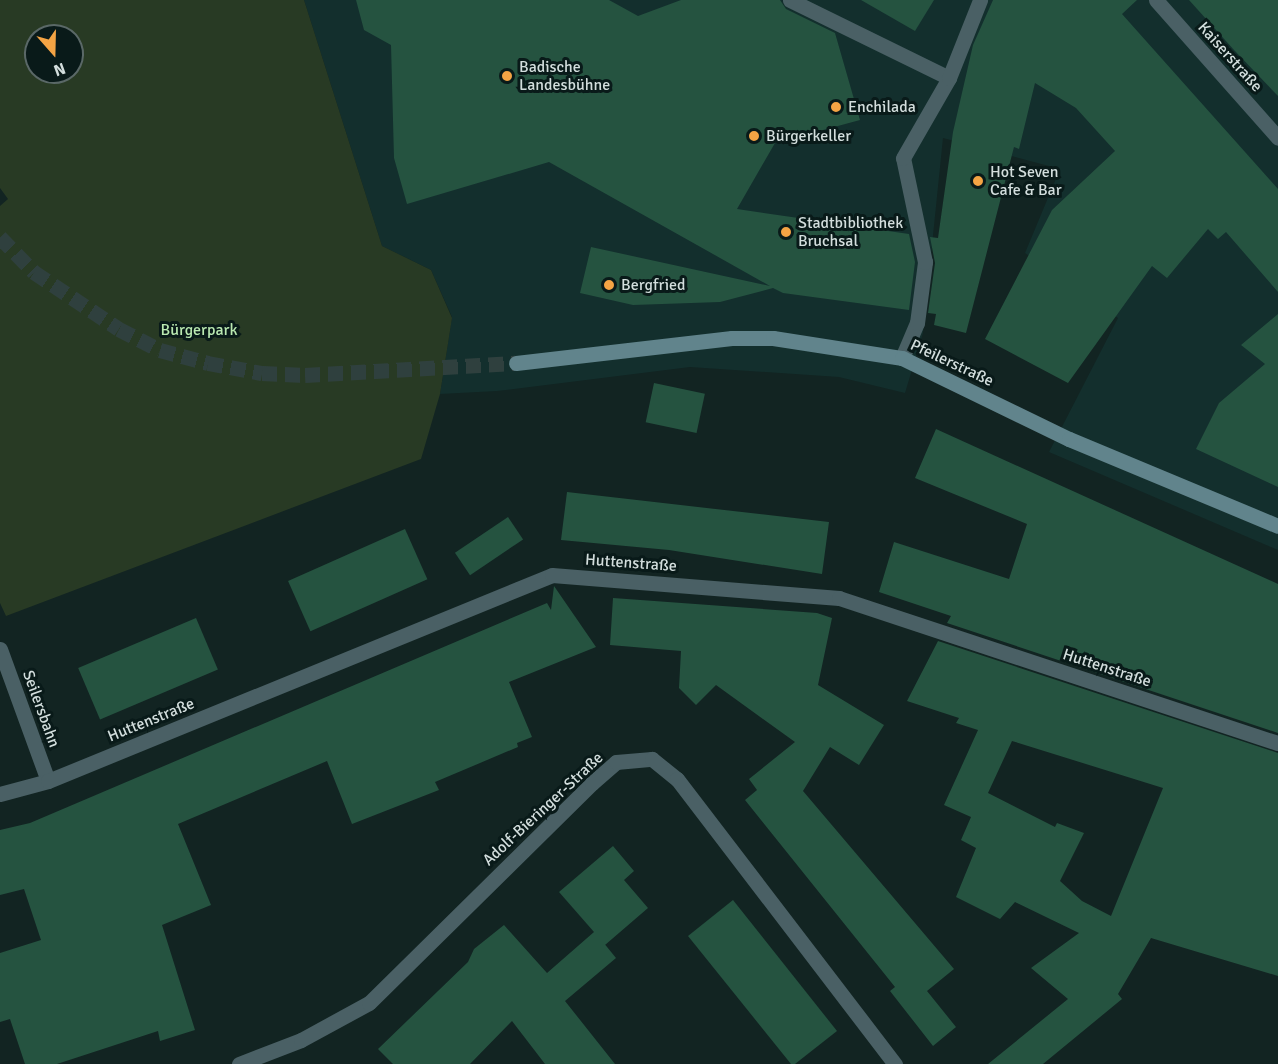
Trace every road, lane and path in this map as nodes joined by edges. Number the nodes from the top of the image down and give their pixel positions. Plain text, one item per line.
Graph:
1 (790, 0) edge
2 (980, 0) edge
3 (1156, 0) edge
4 (949, 78) junction
5 (1278, 138) edge
6 (902, 358) junction
7 (516, 363) tunnel mouth
8 (1278, 526) edge
9 (0, 649) edge
10 (1278, 743) edge
11 (48, 782) junction
12 (0, 794) edge
13 (239, 1064) edge
14 (895, 1064) edge

1 - 4 street
2 - 4 street
3 - 5 street, Kaiserstraße
4 - 6 street
6 - 7 main road, Pfeilerstraße
6 - 8 main road, Pfeilerstraße
9 - 11 street, Seilersbahn
10 - 11 street, Huttenstraße
11 - 12 street, Huttenstraße
13 - 14 street, Adolf-Bieringer-Straße

